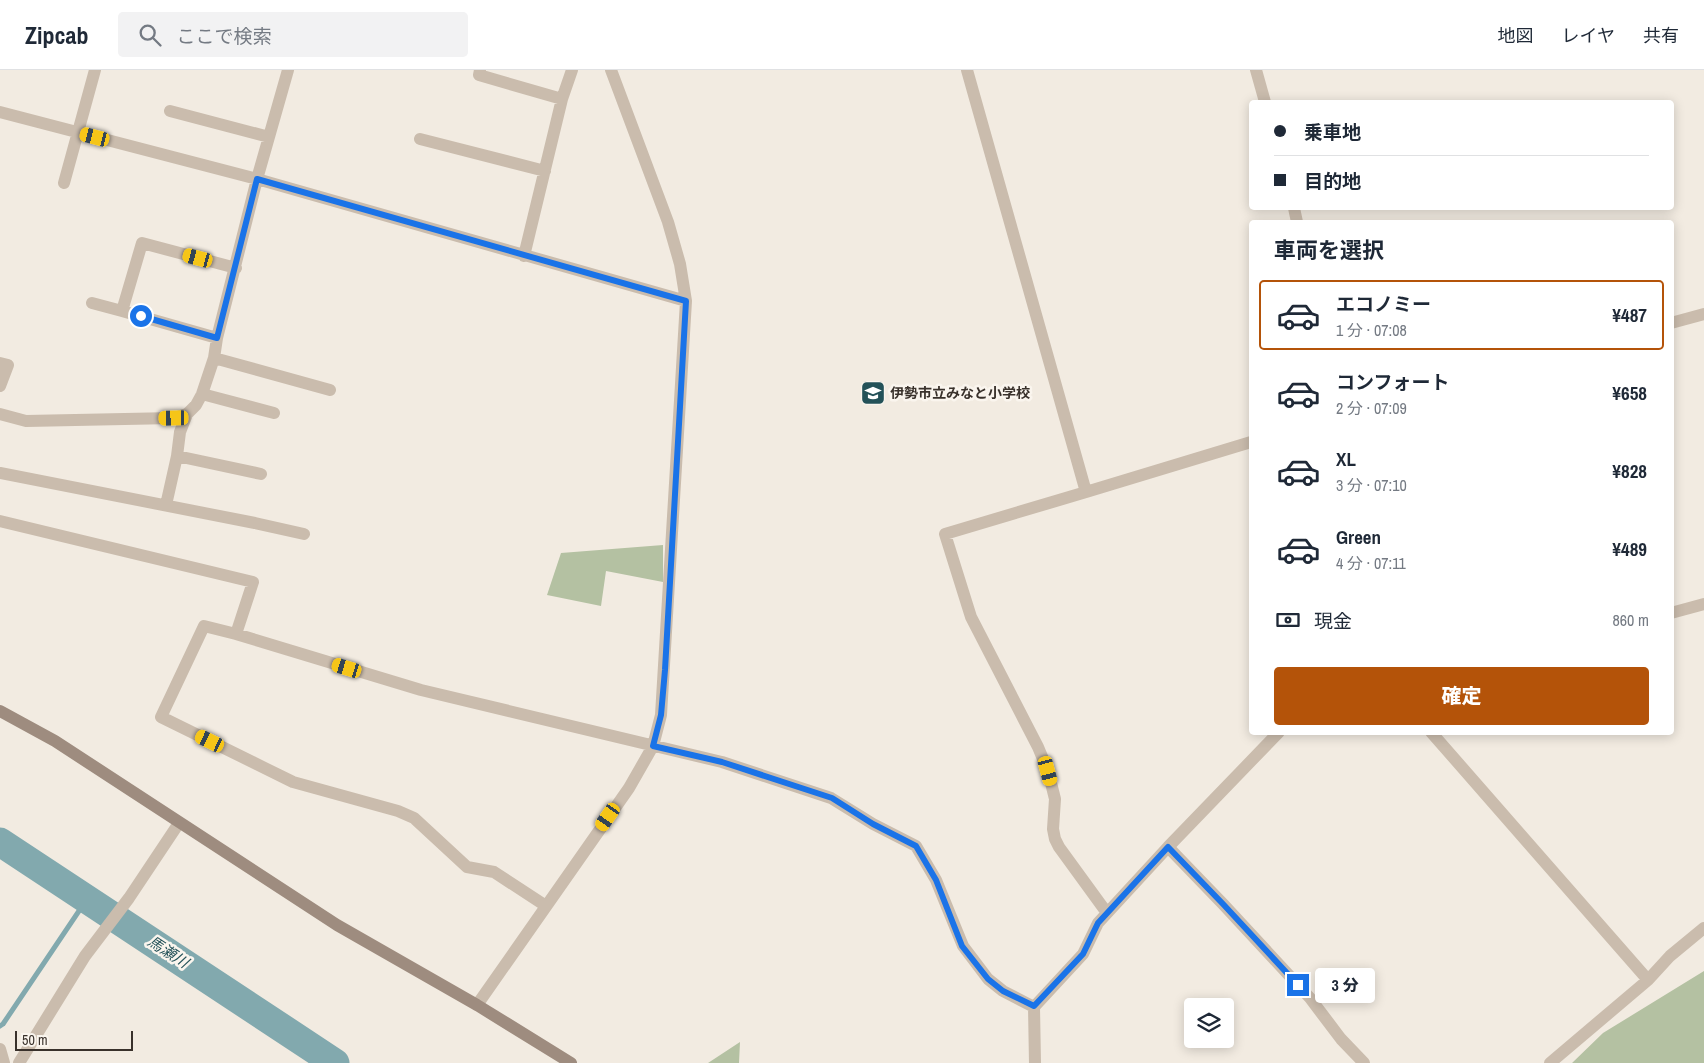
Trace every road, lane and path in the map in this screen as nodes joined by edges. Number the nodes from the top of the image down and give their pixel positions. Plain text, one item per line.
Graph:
1 (95, 70) edge
2 (288, 70) edge
3 (480, 70) edge
4 (572, 70) edge
5 (611, 70) edge
6 (967, 70) edge
7 (1256, 70) edge
8 (562, 99) junction
9 (1264, 100) edge
10 (170, 111) dead end
11 (0, 112) edge
12 (77, 132) junction
13 (269, 137) junction
14 (420, 139) dead end
15 (545, 171) junction
16 (257, 179) junction
17 (64, 184) dead end
18 (524, 256) junction
19 (236, 268) junction
20 (686, 301) junction
21 (92, 303) dead end
22 (122, 311) junction
23 (1704, 314) edge
24 (1674, 322) edge
25 (217, 338) junction
26 (214, 358) junction
27 (0, 363) edge
28 (0, 386) edge
29 (330, 390) dead end
30 (202, 394) junction
31 (274, 413) dead end
32 (0, 414) edge
33 (187, 414) junction
34 (1249, 443) edge
35 (177, 456) junction
36 (0, 473) edge
37 (261, 474) dead end
38 (1086, 492) junction
39 (166, 505) junction
40 (0, 522) edge
41 (304, 534) dead end
42 (1704, 604) edge
43 (1674, 612) edge
44 (236, 634) junction
45 (0, 710) edge
46 (1276, 735) edge
47 (1434, 735) edge
48 (653, 746) junction
49 (179, 823) junction
50 (1168, 847) junction
51 (546, 906) junction
52 (1108, 913) junction
53 (1704, 928) edge
54 (1648, 980) junction
55 (477, 1005) junction
56 (1034, 1006) junction
57 (0, 1049) edge
58 (4, 1063) edge
59 (19, 1063) edge
60 (571, 1063) edge
61 (1035, 1063) edge
62 (1364, 1063) edge
63 (1550, 1063) edge

1 - 12 street
2 - 13 street
3 - 8 street
4 - 8 street
5 - 20 street
6 - 38 street
7 - 9 street
8 - 15 street
10 - 13 street
11 - 12 street
12 - 16 street
12 - 17 street
13 - 16 street
14 - 15 street
15 - 18 street
16 - 18 street
16 - 19 street
18 - 20 street
19 - 22 street
19 - 25 street
20 - 48 street
21 - 22 street
22 - 25 street
23 - 24 street
25 - 26 street
26 - 29 street
26 - 30 street
27 - 28 street
30 - 31 street
30 - 33 street
32 - 33 street
33 - 35 street
34 - 38 street
35 - 37 street
35 - 39 street
36 - 39 street
38 - 52 street
39 - 41 street
40 - 44 street
42 - 43 street
44 - 48 street
44 - 51 street
45 - 49 street
46 - 50 street
47 - 54 street
48 - 51 street
48 - 56 street
49 - 55 street
49 - 59 street
50 - 52 street
50 - 62 street
51 - 55 street
52 - 56 street
53 - 54 street
54 - 63 street
55 - 60 street
56 - 61 street
57 - 58 street

